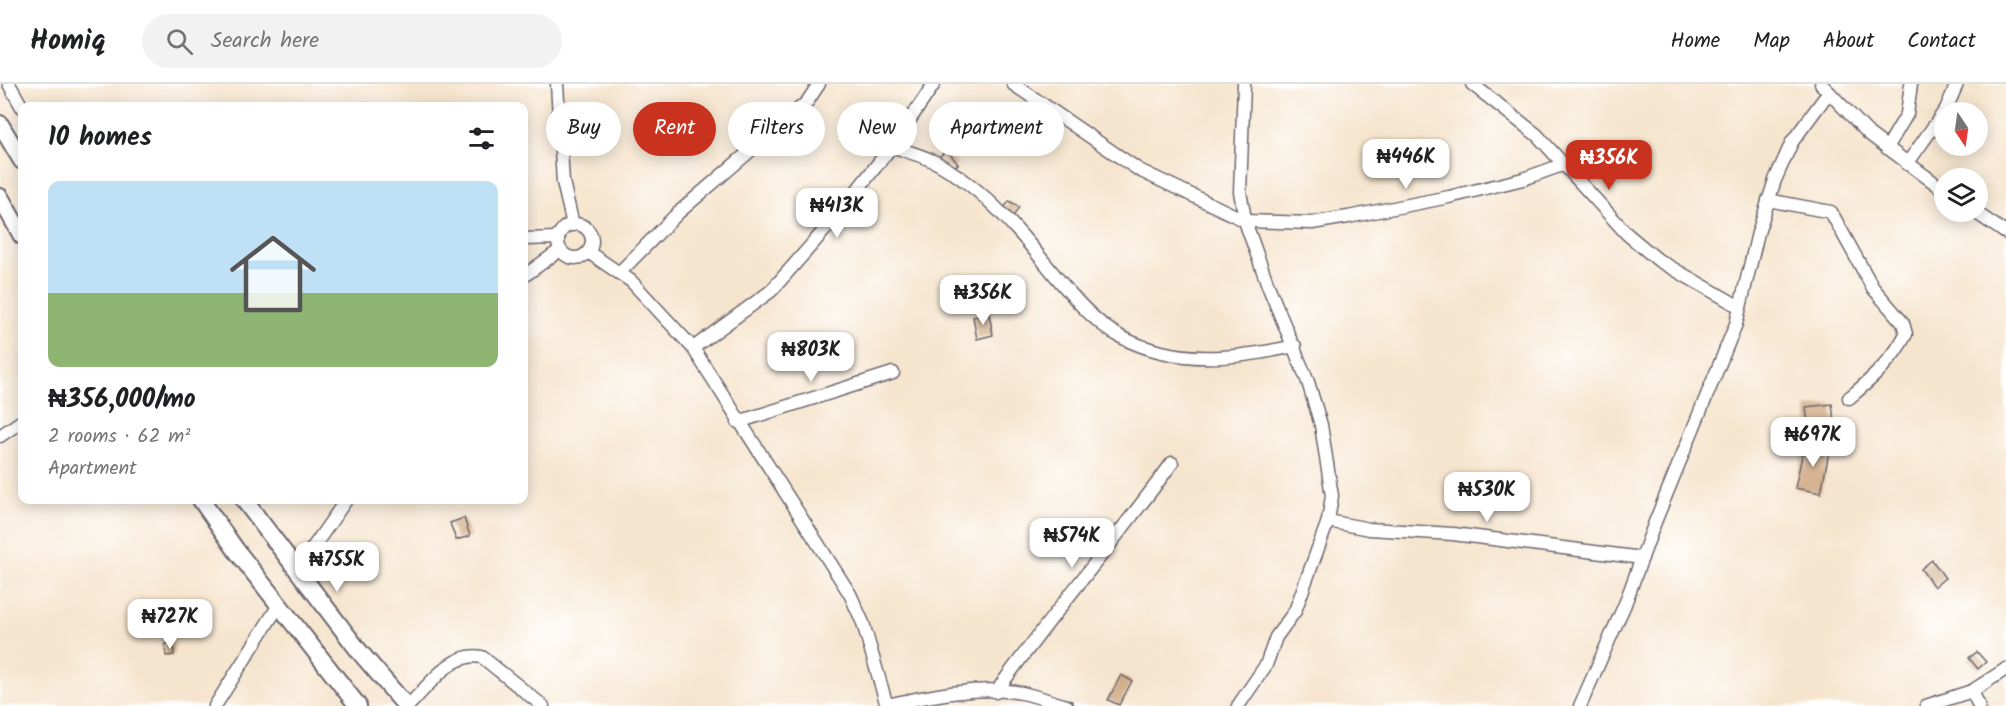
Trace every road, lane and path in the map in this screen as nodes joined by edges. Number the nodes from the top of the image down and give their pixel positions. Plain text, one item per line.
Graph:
1 (9, 84) edge
2 (557, 84) edge
3 (819, 84) edge
4 (934, 84) edge
5 (1013, 84) edge
6 (1244, 84) edge
7 (1472, 84) edge
8 (1911, 84) edge
9 (1957, 84) edge
10 (1825, 88) edge
11 (0, 91) edge
12 (19, 102) edge
13 (917, 109) edge
14 (0, 124) edge
15 (1887, 148) junction
16 (18, 154) edge
17 (884, 156) edge
18 (917, 156) edge
19 (1566, 164) junction
20 (1907, 164) junction
21 (1934, 183) edge
22 (0, 197) edge
23 (1768, 200) junction
24 (1246, 221) junction
25 (1988, 221) edge
26 (573, 225) junction
27 (18, 229) edge
28 (2006, 233) edge
29 (528, 240) edge
30 (559, 244) junction
31 (588, 252) junction
32 (528, 272) edge
33 (619, 273) junction
34 (1740, 307) junction
35 (1295, 346) junction
36 (693, 348) junction
37 (893, 373) dead end
38 (1849, 398) dead end
39 (738, 422) junction
40 (18, 424) edge
41 (0, 436) edge
42 (1172, 463) dead end
43 (204, 504) edge
44 (247, 504) edge
45 (343, 504) edge
46 (1328, 521) junction
47 (1642, 558) junction
48 (298, 569) junction
49 (279, 605) junction
50 (2006, 669) edge
51 (996, 692) junction
52 (1972, 692) junction
53 (215, 706) edge
54 (358, 706) edge
55 (407, 706) edge
56 (543, 706) edge
57 (887, 706) edge
58 (1067, 706) edge
59 (1238, 706) edge
60 (1580, 706) edge
61 (1926, 706) edge
62 (1978, 706) edge

1 - 11 street
1 - 12 street
2 - 26 street
3 - 33 street
4 - 13 street
5 - 24 street
6 - 24 street
7 - 19 street
8 - 15 street
9 - 20 street
10 - 15 street
10 - 23 street
14 - 16 main road
15 - 20 street
17 - 36 street
18 - 35 street
19 - 24 street
19 - 34 street
20 - 21 street
22 - 27 main road
23 - 34 street
23 - 38 street
24 - 35 street
25 - 28 street
26 - 30 street
26 - 31 street
29 - 30 street
30 - 31 street
30 - 32 street
31 - 33 street
33 - 36 street
34 - 47 street
35 - 46 street
36 - 39 street
37 - 39 street
39 - 57 street
40 - 41 street
42 - 51 street
43 - 49 main road
44 - 48 main road
45 - 48 street
46 - 47 street
46 - 59 street
47 - 60 street
48 - 55 main road
49 - 53 street
49 - 54 main road
50 - 52 street
51 - 57 street
51 - 58 street
52 - 61 street
52 - 62 street
55 - 56 street

